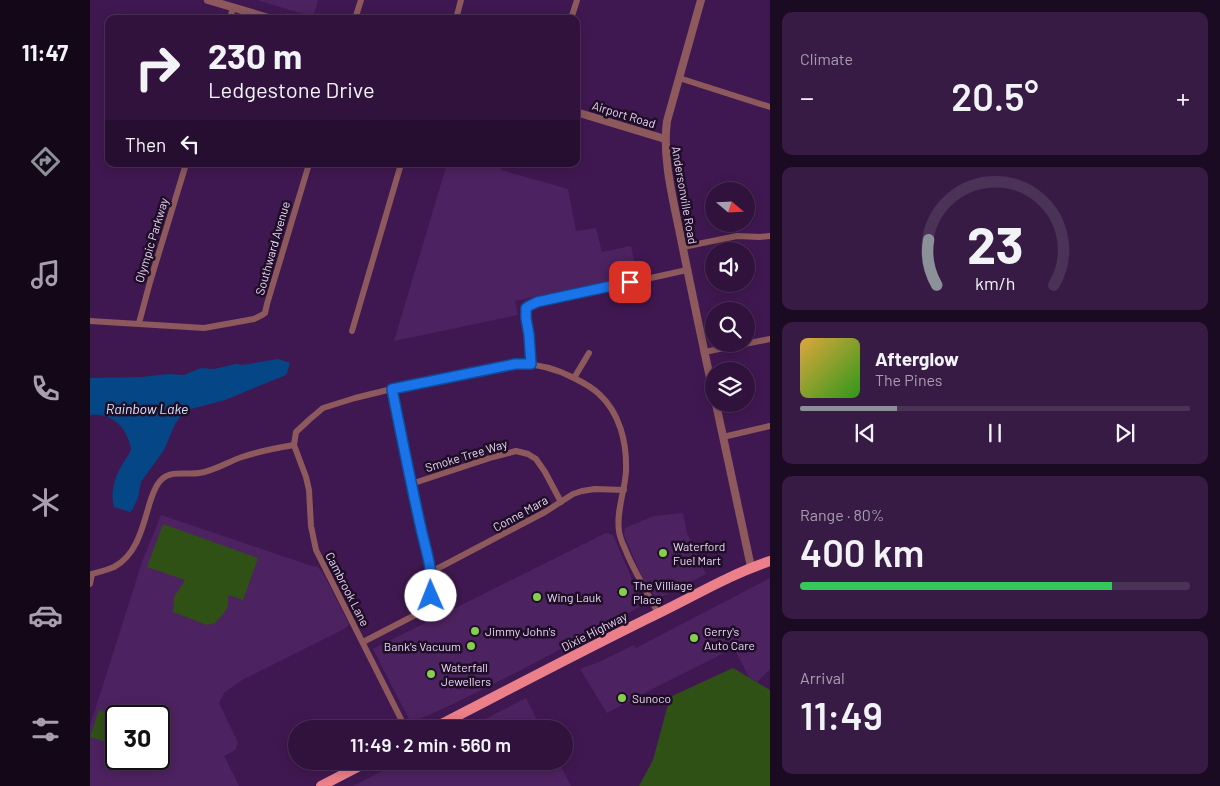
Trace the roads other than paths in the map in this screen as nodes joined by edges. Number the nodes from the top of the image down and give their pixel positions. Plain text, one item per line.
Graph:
1 (208, 0) edge
2 (361, 0) edge
3 (461, 0) edge
4 (577, 0) edge
5 (701, 0) edge
6 (233, 7) junction
7 (231, 15) edge
8 (259, 15) edge
9 (356, 15) edge
10 (457, 15) edge
11 (572, 15) edge
12 (679, 78) junction
13 (770, 107) edge
14 (580, 113) edge
15 (665, 139) junction
16 (185, 167) edge
17 (308, 167) edge
18 (400, 167) edge
19 (770, 236) edge
20 (682, 247) junction
21 (687, 270) junction
22 (90, 321) edge
23 (139, 323) junction
24 (352, 331) dead end
25 (770, 339) edge
26 (704, 352) junction
27 (589, 353) dead end
28 (706, 362) edge
29 (531, 364) junction
30 (574, 378) junction
31 (392, 389) junction
32 (718, 412) edge
33 (770, 426) edge
34 (723, 437) junction
35 (294, 445) junction
36 (411, 484) junction
37 (624, 490) junction
38 (561, 502) junction
39 (770, 561) edge
40 (752, 568) junction
41 (91, 572) edge
42 (430, 572) junction
43 (90, 584) edge
44 (658, 613) junction
45 (363, 642) junction
46 (402, 720) edge
47 (450, 720) edge
48 (352, 770) edge
49 (321, 786) edge

1 - 6 street
2 - 9 street
3 - 10 street
4 - 11 street
5 - 12 street, Andersonville Road
6 - 7 street
6 - 8 street
12 - 13 street
12 - 15 street, Andersonville Road
14 - 15 street, Airport Road
15 - 20 street, Andersonville Road
16 - 23 street, Olympic Parkway
17 - 23 street, Southward Avenue
18 - 24 street
19 - 20 street
20 - 21 street, Andersonville Road
21 - 26 street, Andersonville Road
21 - 29 street
22 - 23 street, Southward Avenue
25 - 26 street
26 - 28 street, Andersonville Road
27 - 30 street
29 - 30 street
29 - 31 street
30 - 37 street
31 - 35 street
31 - 36 street
32 - 34 street
33 - 34 street
34 - 40 street
35 - 41 street
35 - 45 street, Cambrook Lane
36 - 38 street, Smoke Tree Way
36 - 42 street
37 - 38 street, Conne Mara
37 - 44 street
38 - 42 street, Conne Mara
39 - 40 main road, Dixie Highway
40 - 44 main road, Dixie Highway
41 - 43 street
42 - 45 street
44 - 47 main road, Dixie Highway
45 - 46 street, Cambrook Lane
48 - 49 main road

